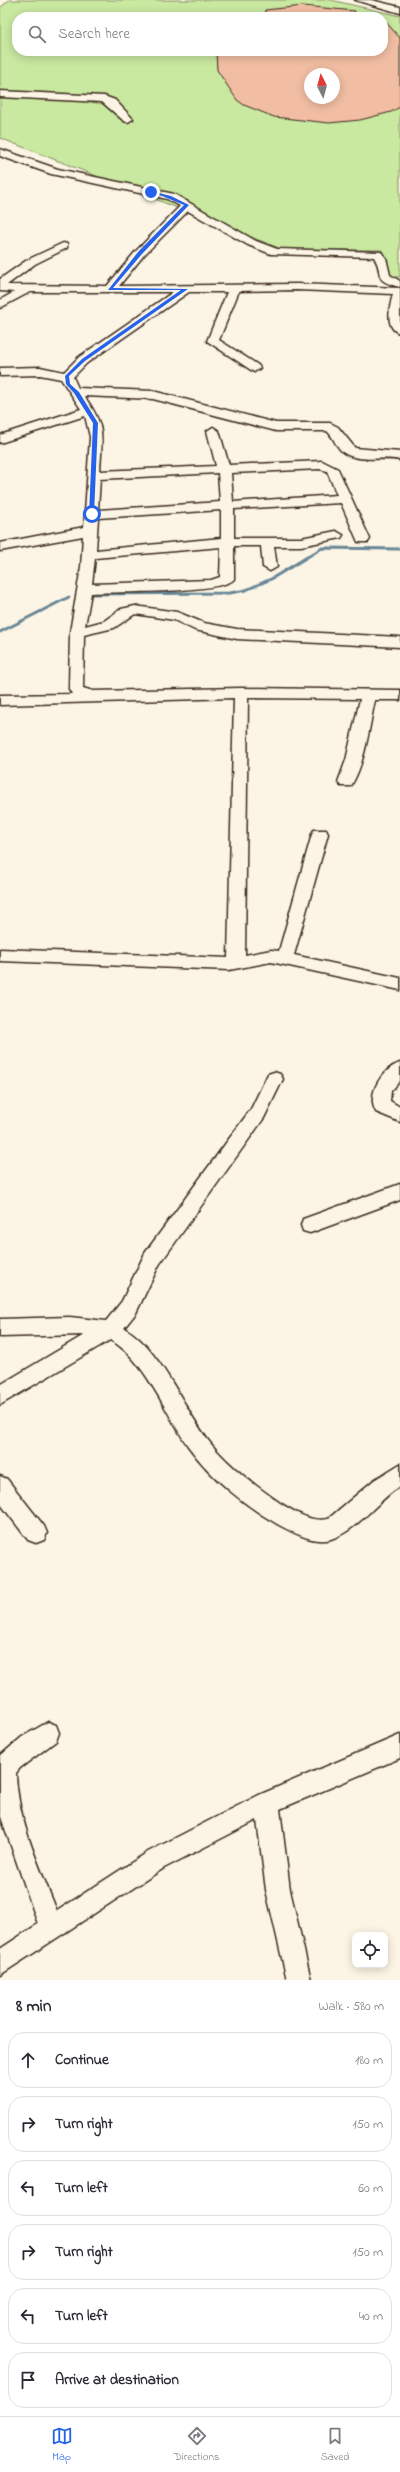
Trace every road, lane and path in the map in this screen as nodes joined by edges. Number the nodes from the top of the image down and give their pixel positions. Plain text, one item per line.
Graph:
1 (360, 0) edge
2 (400, 10) edge
3 (0, 94) edge
4 (128, 118) dead end
5 (0, 152) edge
6 (187, 205) junction
7 (63, 246) dead end
8 (0, 284) edge
9 (0, 288) edge
10 (31, 288) junction
11 (235, 288) junction
12 (400, 288) edge
13 (186, 289) junction
14 (110, 290) junction
15 (0, 305) edge
16 (400, 329) edge
17 (254, 368) dead end
18 (0, 372) edge
19 (67, 376) junction
20 (76, 392) junction
21 (89, 411) junction
22 (213, 431) dead end
23 (0, 438) edge
24 (400, 456) edge
25 (224, 470) junction
26 (93, 476) junction
27 (344, 499) junction
28 (226, 506) junction
29 (92, 514) junction
30 (91, 530) junction
31 (336, 535) dead end
32 (363, 539) dead end
33 (228, 542) junction
34 (267, 542) junction
35 (0, 547) edge
36 (88, 555) junction
37 (270, 567) dead end
38 (85, 589) junction
39 (77, 632) junction
40 (400, 642) edge
41 (241, 693) junction
42 (369, 694) junction
43 (400, 695) edge
44 (93, 696) junction
45 (0, 700) edge
46 (346, 782) dead end
47 (320, 834) dead end
48 (0, 955) edge
49 (286, 958) junction
50 (236, 963) junction
51 (400, 984) edge
52 (400, 1070) edge
53 (274, 1079) dead end
54 (400, 1115) edge
55 (400, 1192) edge
56 (310, 1226) dead end
57 (0, 1328) edge
58 (110, 1330) junction
59 (0, 1396) edge
60 (400, 1474) edge
61 (0, 1486) edge
62 (36, 1533) dead end
63 (48, 1733) dead end
64 (400, 1746) edge
65 (266, 1803) junction
66 (52, 1929) junction
67 (0, 1963) edge
68 (299, 1980) edge

1 - 2 street
3 - 4 street
5 - 6 street
6 - 12 street
6 - 14 street
7 - 8 street
9 - 10 street
10 - 14 street
10 - 15 street
11 - 12 street
11 - 13 street
11 - 17 street
12 - 16 street
13 - 14 street
13 - 19 street
18 - 19 street
19 - 20 street
20 - 21 street
20 - 24 street
21 - 23 street
21 - 26 street
22 - 25 street
25 - 26 street
25 - 27 street
25 - 28 street
26 - 29 street
27 - 28 street
27 - 32 street
28 - 29 street
28 - 33 street
29 - 30 street
30 - 35 street
30 - 36 street
31 - 34 street
33 - 34 street
33 - 36 street
33 - 38 street
34 - 37 street
36 - 38 street
38 - 39 street
39 - 40 street
39 - 44 street
41 - 42 street
41 - 44 street
41 - 50 street
42 - 43 street
42 - 46 street
44 - 45 street
47 - 49 street
48 - 50 street
49 - 50 street
49 - 51 street
52 - 54 street
53 - 58 street
55 - 56 street
57 - 58 street
58 - 59 street
58 - 60 street
61 - 62 street
63 - 66 street
64 - 65 street
65 - 66 street
65 - 68 street
66 - 67 street

